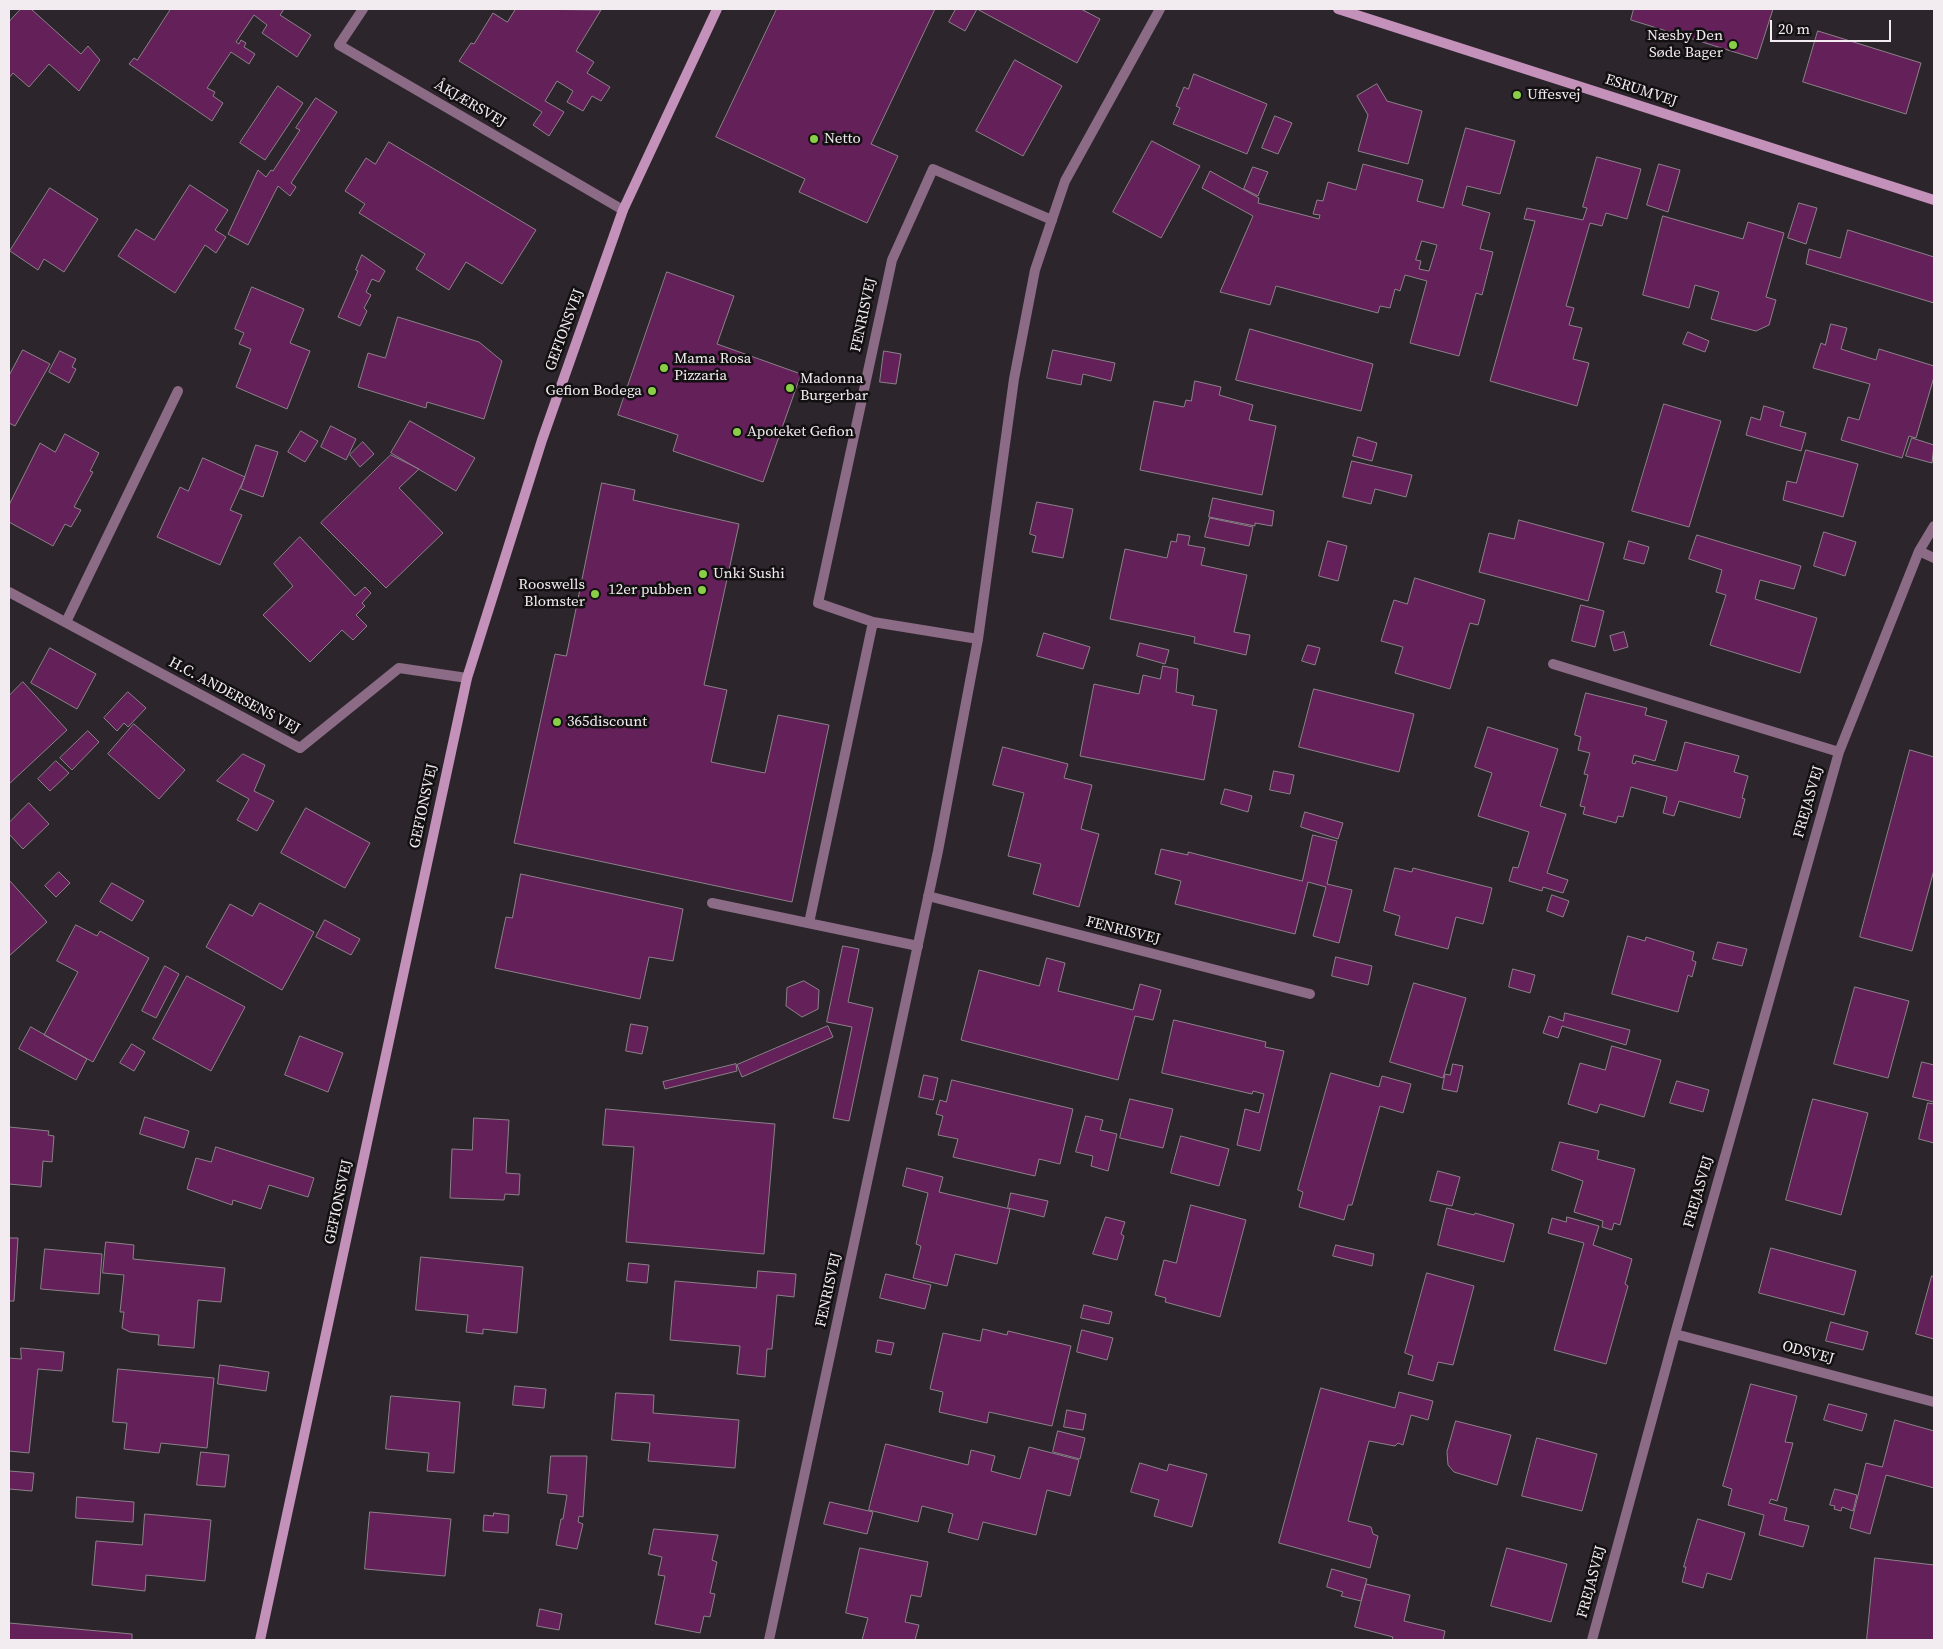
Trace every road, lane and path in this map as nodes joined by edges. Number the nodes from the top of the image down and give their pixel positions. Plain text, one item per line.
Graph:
1 (363, 9) edge
2 (717, 9) edge
3 (1160, 9) edge
4 (1338, 9) edge
5 (1934, 200) edge
6 (623, 210) junction
7 (1052, 220) junction
8 (178, 391) dead end
9 (1934, 526) edge
10 (1919, 551) junction
11 (1934, 558) edge
12 (9, 592) edge
13 (66, 622) junction
14 (873, 622) junction
15 (978, 639) junction
16 (1553, 664) dead end
17 (467, 678) junction
18 (1839, 752) junction
19 (928, 896) junction
20 (712, 903) dead end
21 (809, 923) junction
22 (918, 946) junction
23 (1310, 994) dead end
24 (1675, 1334) junction
25 (1934, 1402) edge
26 (260, 1640) edge
27 (769, 1640) edge
28 (1592, 1640) edge

1 - 6 street, ÅKJÆRSVEJ
2 - 6 main road, GEFIONSVEJ
3 - 7 street, FENRISVEJ
4 - 5 main road, ESRUMVEJ
6 - 17 main road, GEFIONSVEJ
7 - 14 street, FENRISVEJ
7 - 15 street, FENRISVEJ
8 - 13 street
9 - 10 street, FREJASVEJ
10 - 11 street
10 - 18 street, FREJASVEJ
12 - 13 street, H.C. ANDERSENS VEJ
13 - 17 street, H.C. ANDERSENS VEJ
14 - 15 street, FENRISVEJ
14 - 21 street
15 - 19 street, FENRISVEJ
16 - 18 street, FREJASVEJ
17 - 26 main road, GEFIONSVEJ
18 - 24 street, FREJASVEJ
19 - 22 street, FENRISVEJ
19 - 23 street, FENRISVEJ
20 - 21 street
21 - 22 street
22 - 27 street, FENRISVEJ
24 - 25 street, ODSVEJ
24 - 28 street, FREJASVEJ

